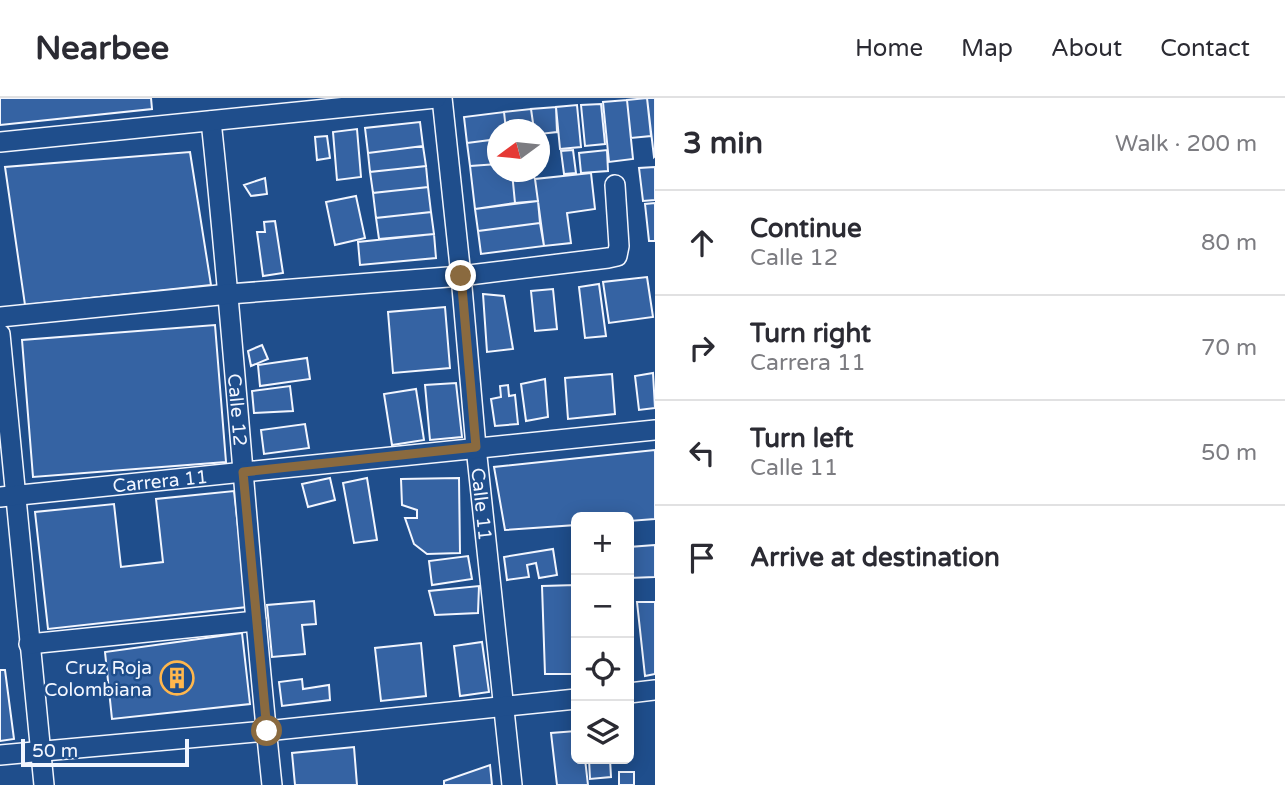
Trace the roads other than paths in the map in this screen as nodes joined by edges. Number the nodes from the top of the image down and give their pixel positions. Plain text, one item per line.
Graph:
1 (436, 98) edge
2 (442, 98) edge
3 (211, 121) junction
4 (0, 142) edge
5 (615, 185) dead end
6 (461, 276) junction
7 (229, 294) junction
8 (0, 317) edge
9 (0, 334) edge
10 (655, 430) edge
11 (476, 447) junction
12 (243, 472) junction
13 (7, 496) edge
14 (256, 621) junction
15 (29, 644) junction
16 (655, 690) edge
17 (634, 692) edge
18 (571, 699) edge
19 (504, 706) junction
20 (267, 731) junction
21 (41, 751) junction
22 (0, 755) edge
23 (44, 785) edge
24 (272, 785) edge
25 (512, 785) edge

1 - 3 street
2 - 6 street, Calle 11
3 - 4 street
3 - 7 street, Calle 12
5 - 6 street
6 - 7 street
6 - 11 street, Calle 11
7 - 8 street
7 - 12 street, Calle 12
9 - 13 street
10 - 11 street, Carrera 11
11 - 12 street, Carrera 11
11 - 19 street, Calle 11
12 - 13 street, Carrera 11
12 - 14 street, Calle 12
13 - 15 street
14 - 15 street
14 - 20 street, Calle 12
15 - 21 street
16 - 17 street
18 - 19 street
19 - 20 street
19 - 25 street, Calle 11
20 - 21 street
20 - 24 street, Calle 12
21 - 22 street
21 - 23 street

